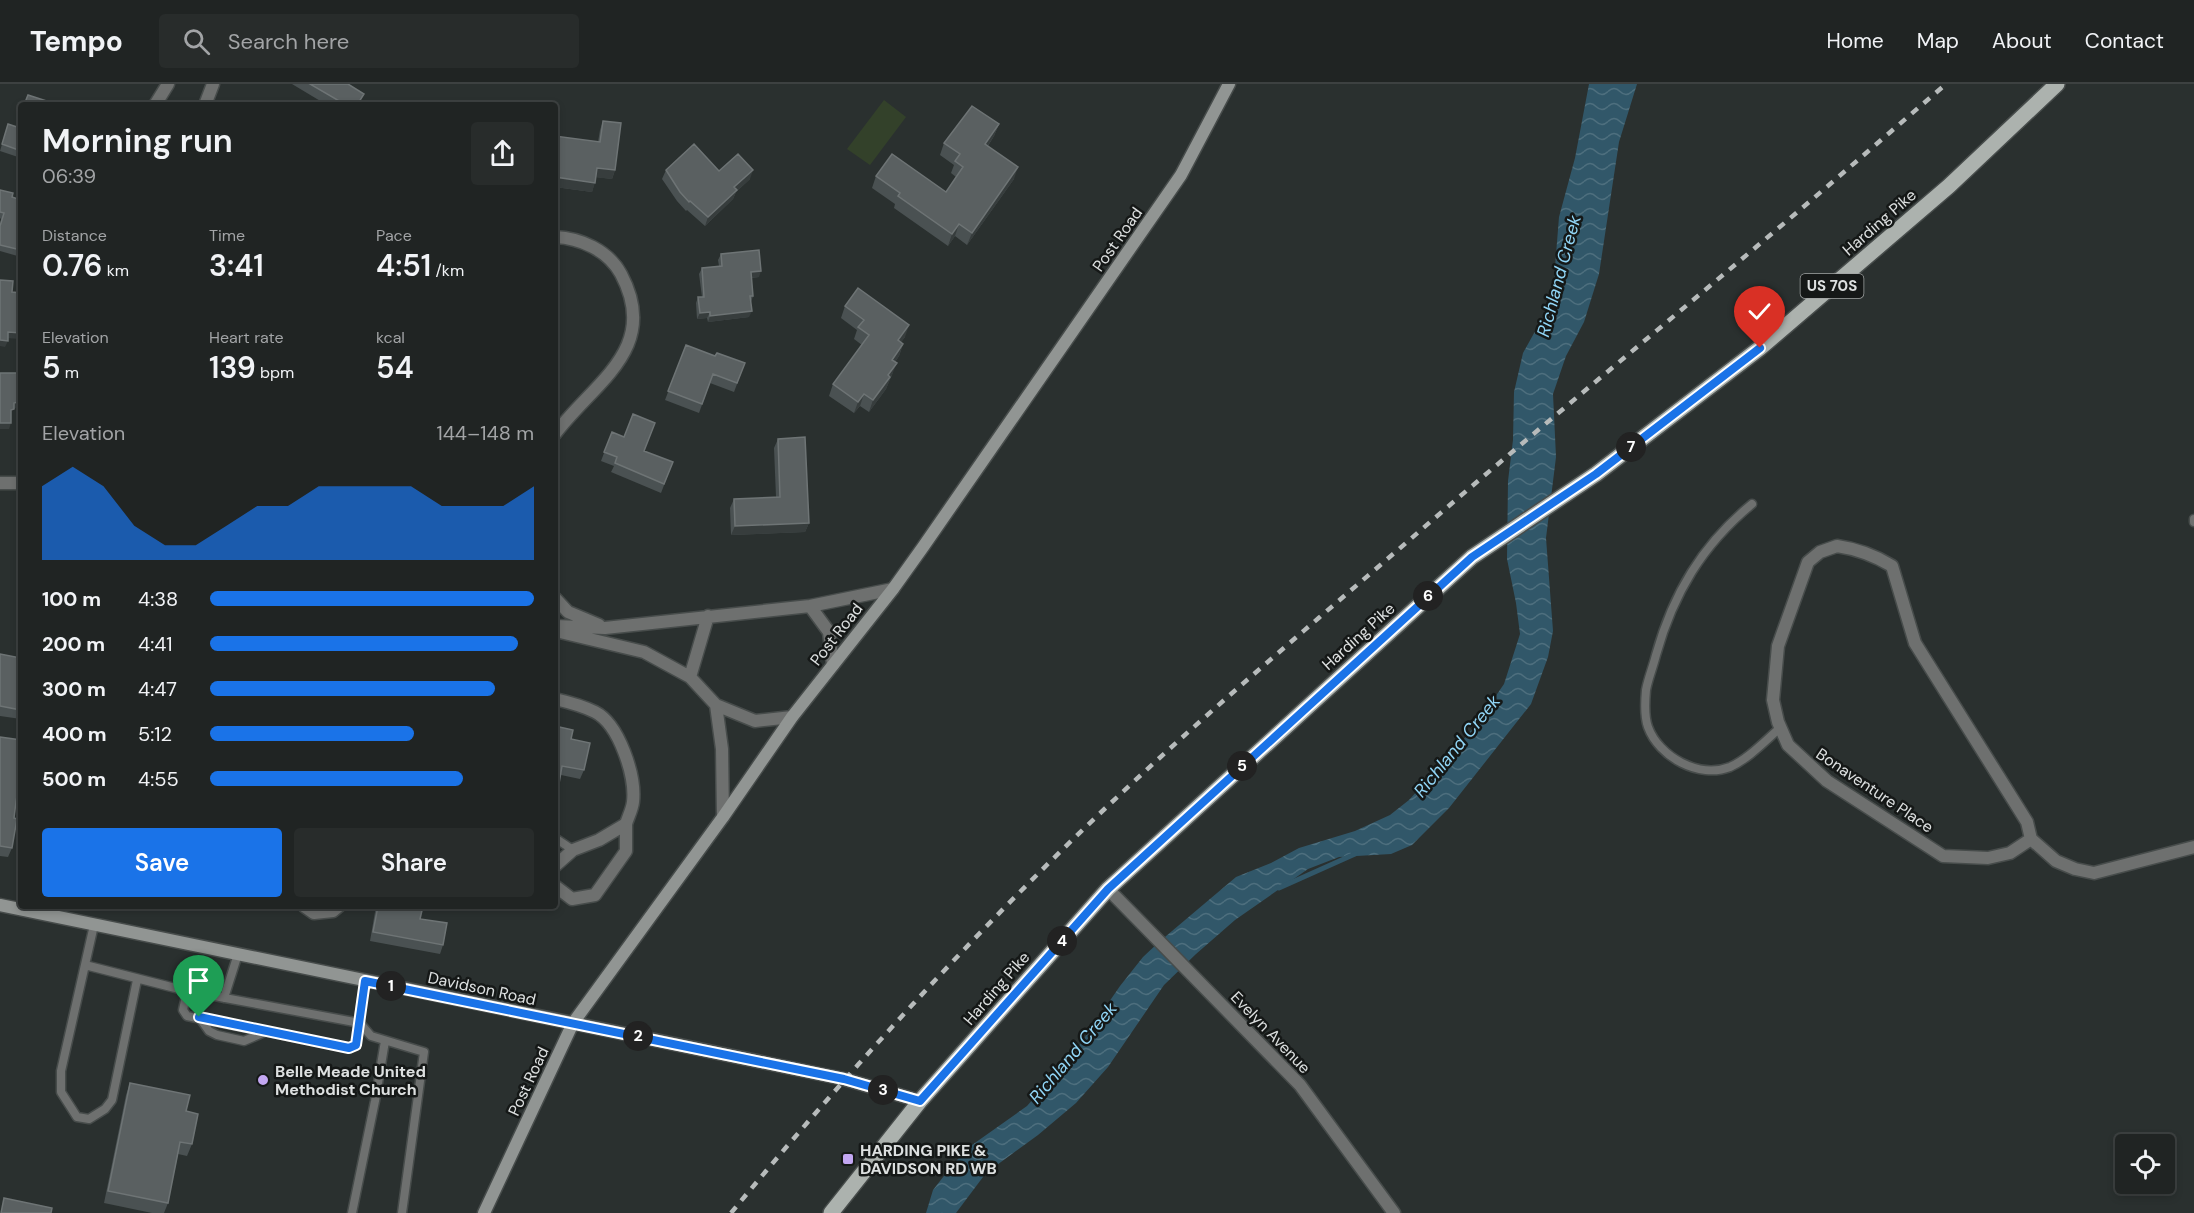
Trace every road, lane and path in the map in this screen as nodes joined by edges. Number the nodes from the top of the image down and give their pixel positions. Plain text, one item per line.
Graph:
1 (168, 84) edge
2 (213, 84) edge
3 (1229, 84) edge
4 (2057, 84) edge
5 (157, 102) edge
6 (206, 102) edge
7 (558, 237) edge
8 (558, 431) edge
9 (0, 483) edge
10 (18, 483) edge
11 (1752, 504) dead end
12 (893, 590) junction
13 (558, 601) edge
14 (810, 606) junction
15 (708, 616) junction
16 (558, 626) edge
17 (605, 628) junction
18 (558, 632) edge
19 (833, 665) junction
20 (690, 677) junction
21 (558, 700) edge
22 (716, 705) junction
23 (792, 717) junction
24 (1780, 728) junction
25 (723, 817) junction
26 (626, 824) junction
27 (2031, 839) junction
28 (558, 840) edge
29 (2194, 847) edge
30 (573, 850) junction
31 (558, 863) edge
32 (558, 888) edge
33 (1108, 889) junction
34 (0, 905) edge
35 (18, 909) edge
36 (19, 909) edge
37 (308, 909) edge
38 (335, 909) edge
39 (94, 925) junction
40 (238, 954) junction
41 (85, 965) junction
42 (137, 980) junction
43 (365, 981) junction
44 (188, 991) junction
45 (224, 998) junction
46 (199, 1017) junction
47 (360, 1023) junction
48 (573, 1023) junction
49 (267, 1031) junction
50 (385, 1041) junction
51 (920, 1101) junction
52 (352, 1213) edge
53 (402, 1213) edge
54 (483, 1213) edge
55 (831, 1213) edge
56 (1394, 1213) edge

1 - 5 street
2 - 6 street
3 - 12 street, Post Road
4 - 33 main road, Harding Pike / US 70S
7 - 8 street
9 - 10 street
11 - 24 lane
12 - 14 street
12 - 19 street, Post Road
13 - 17 street
14 - 15 street
14 - 19 street
15 - 17 street
15 - 20 street
16 - 17 street
18 - 20 street
19 - 23 street, Post Road
20 - 22 street
21 - 26 street
22 - 23 street
22 - 25 street
23 - 25 street, Post Road
24 - 27 street, Bonaventure Place
24 - 27 street, Bonaventure Place
25 - 48 street, Post Road
26 - 30 street
26 - 32 street
27 - 29 street, Bonaventure Place
28 - 30 lane
30 - 31 street
33 - 51 main road, Harding Pike / US 70S
33 - 56 street, Evelyn Avenue
34 - 35 street, Davidson Road
36 - 39 street, Davidson Road
37 - 38 street
39 - 40 street, Davidson Road
39 - 41 lane
40 - 43 street, Davidson Road
40 - 45 lane
41 - 42 lane
41 - 42 lane
42 - 44 lane
43 - 47 lane
43 - 48 street, Davidson Road
44 - 45 lane
44 - 46 lane
45 - 47 lane
46 - 49 lane
46 - 49 lane
47 - 49 lane
47 - 50 lane
48 - 51 street, Davidson Road
48 - 54 street, Post Road
50 - 52 lane
50 - 53 lane
51 - 55 main road, Harding Pike / US 70S

